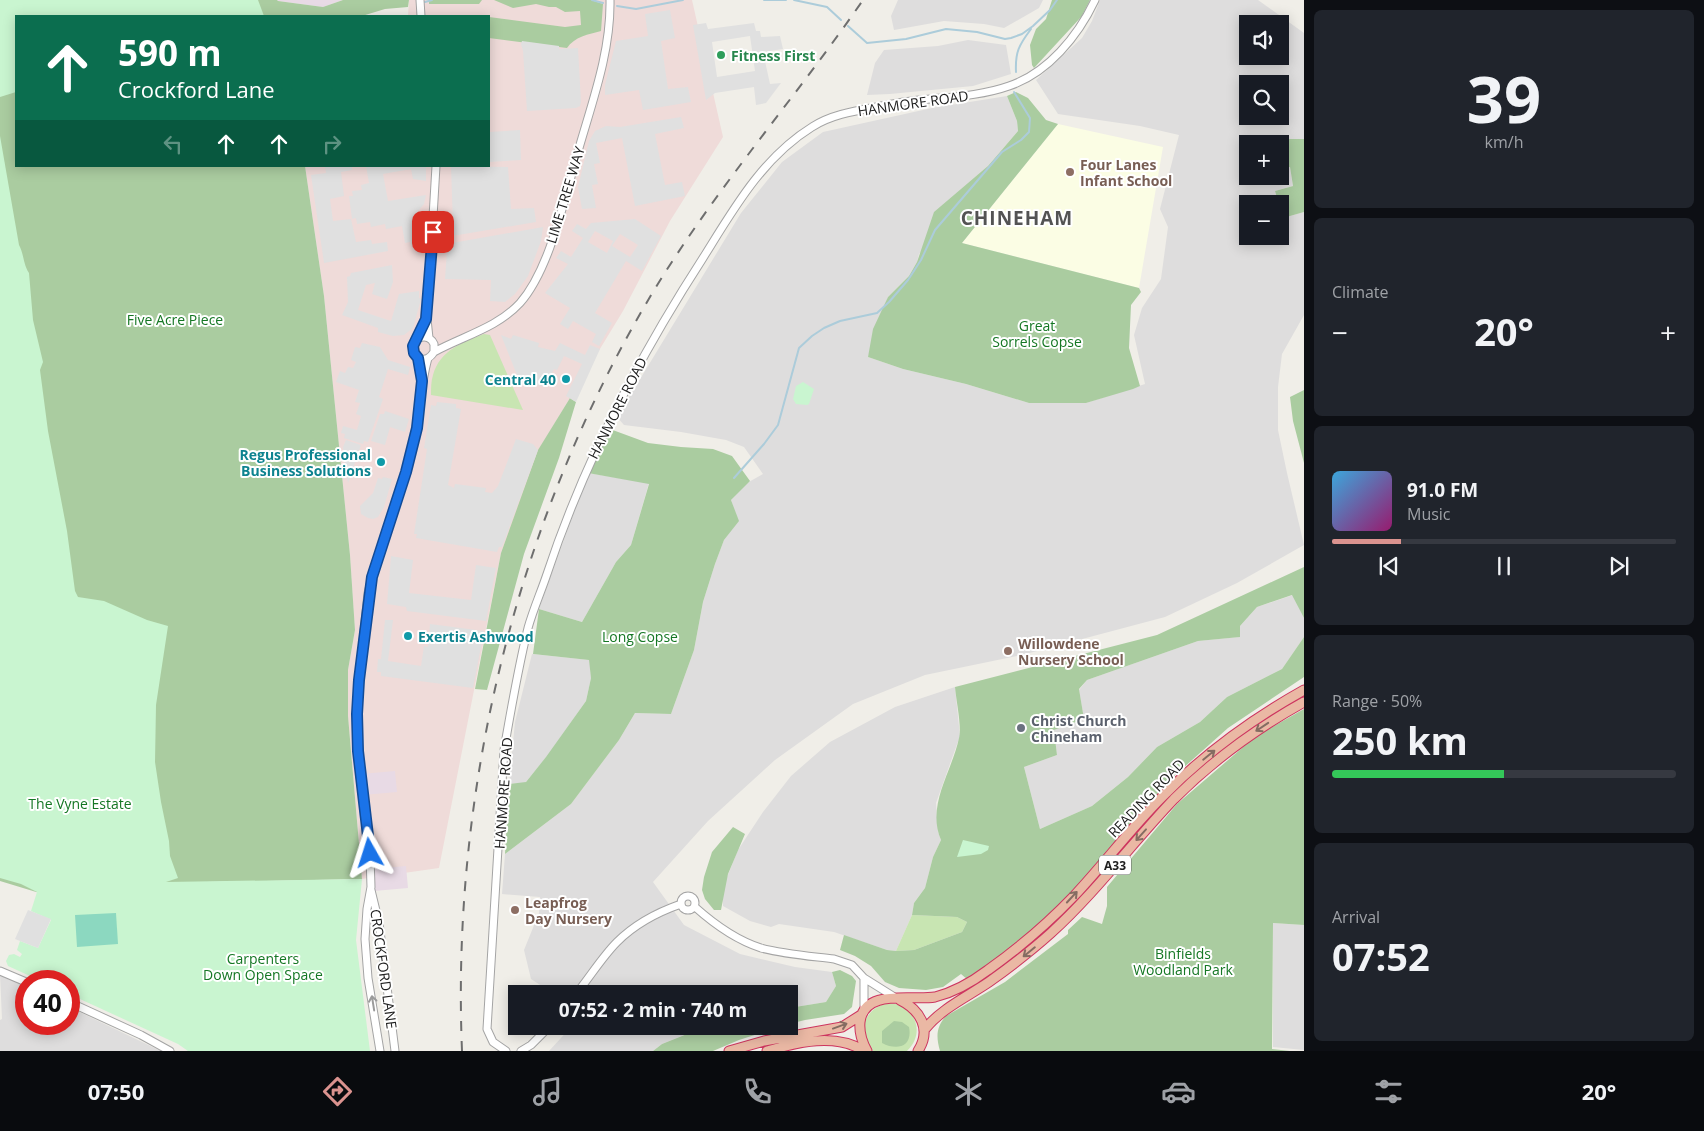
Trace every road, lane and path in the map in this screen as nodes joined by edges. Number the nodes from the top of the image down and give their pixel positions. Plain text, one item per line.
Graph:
1 (610, 0) edge
2 (1095, 0) edge
3 (436, 167) edge
4 (426, 319) junction
5 (418, 338) junction
6 (431, 340) junction
7 (449, 344) junction
8 (434, 352) junction
9 (418, 358) junction
10 (428, 358) junction
11 (422, 381) junction
12 (1304, 688) edge
13 (1304, 694) edge
14 (1293, 696) junction
15 (1304, 702) edge
16 (371, 887) junction
17 (681, 904) junction
18 (695, 907) junction
19 (0, 970) edge
20 (15, 977) edge
21 (864, 978) junction
22 (583, 985) edge
23 (897, 998) junction
24 (80, 1007) edge
25 (862, 1014) junction
26 (925, 1028) junction
27 (541, 1035) edge
28 (170, 1051) edge
29 (380, 1051) edge
30 (395, 1051) edge
31 (506, 1051) edge
32 (521, 1051) edge
33 (729, 1051) edge
34 (767, 1051) edge
35 (866, 1051) edge
36 (918, 1051) edge

1 - 7 street, LIME TREE WAY
2 - 31 street, HANMORE ROAD
3 - 4 street
4 - 5 street
4 - 6 street
5 - 6 street
5 - 9 street
6 - 7 street, LIME TREE WAY
6 - 8 street
7 - 8 street, LIME TREE WAY
8 - 10 street
9 - 10 street
9 - 11 street, CROCKFORD LANE
10 - 11 street, CROCKFORD LANE
11 - 16 street, CROCKFORD LANE
12 - 14 highway, READING ROAD
13 - 14 highway
23 -> 14 highway, READING ROAD / A33
15 -> 26 highway, READING ROAD / A33
29 -> 16 street, CROCKFORD LANE
16 - 30 street, CROCKFORD LANE
17 - 18 street
17 - 18 street
17 - 22 street
18 - 21 street
19 - 20 street
21 - 23 street
21 - 25 street
23 - 25 highway, A33
23 - 26 highway
24 - 28 street
33 -> 25 highway, A33
25 - 35 highway
26 - 36 highway, A33
27 - 32 street
34 - 35 highway

